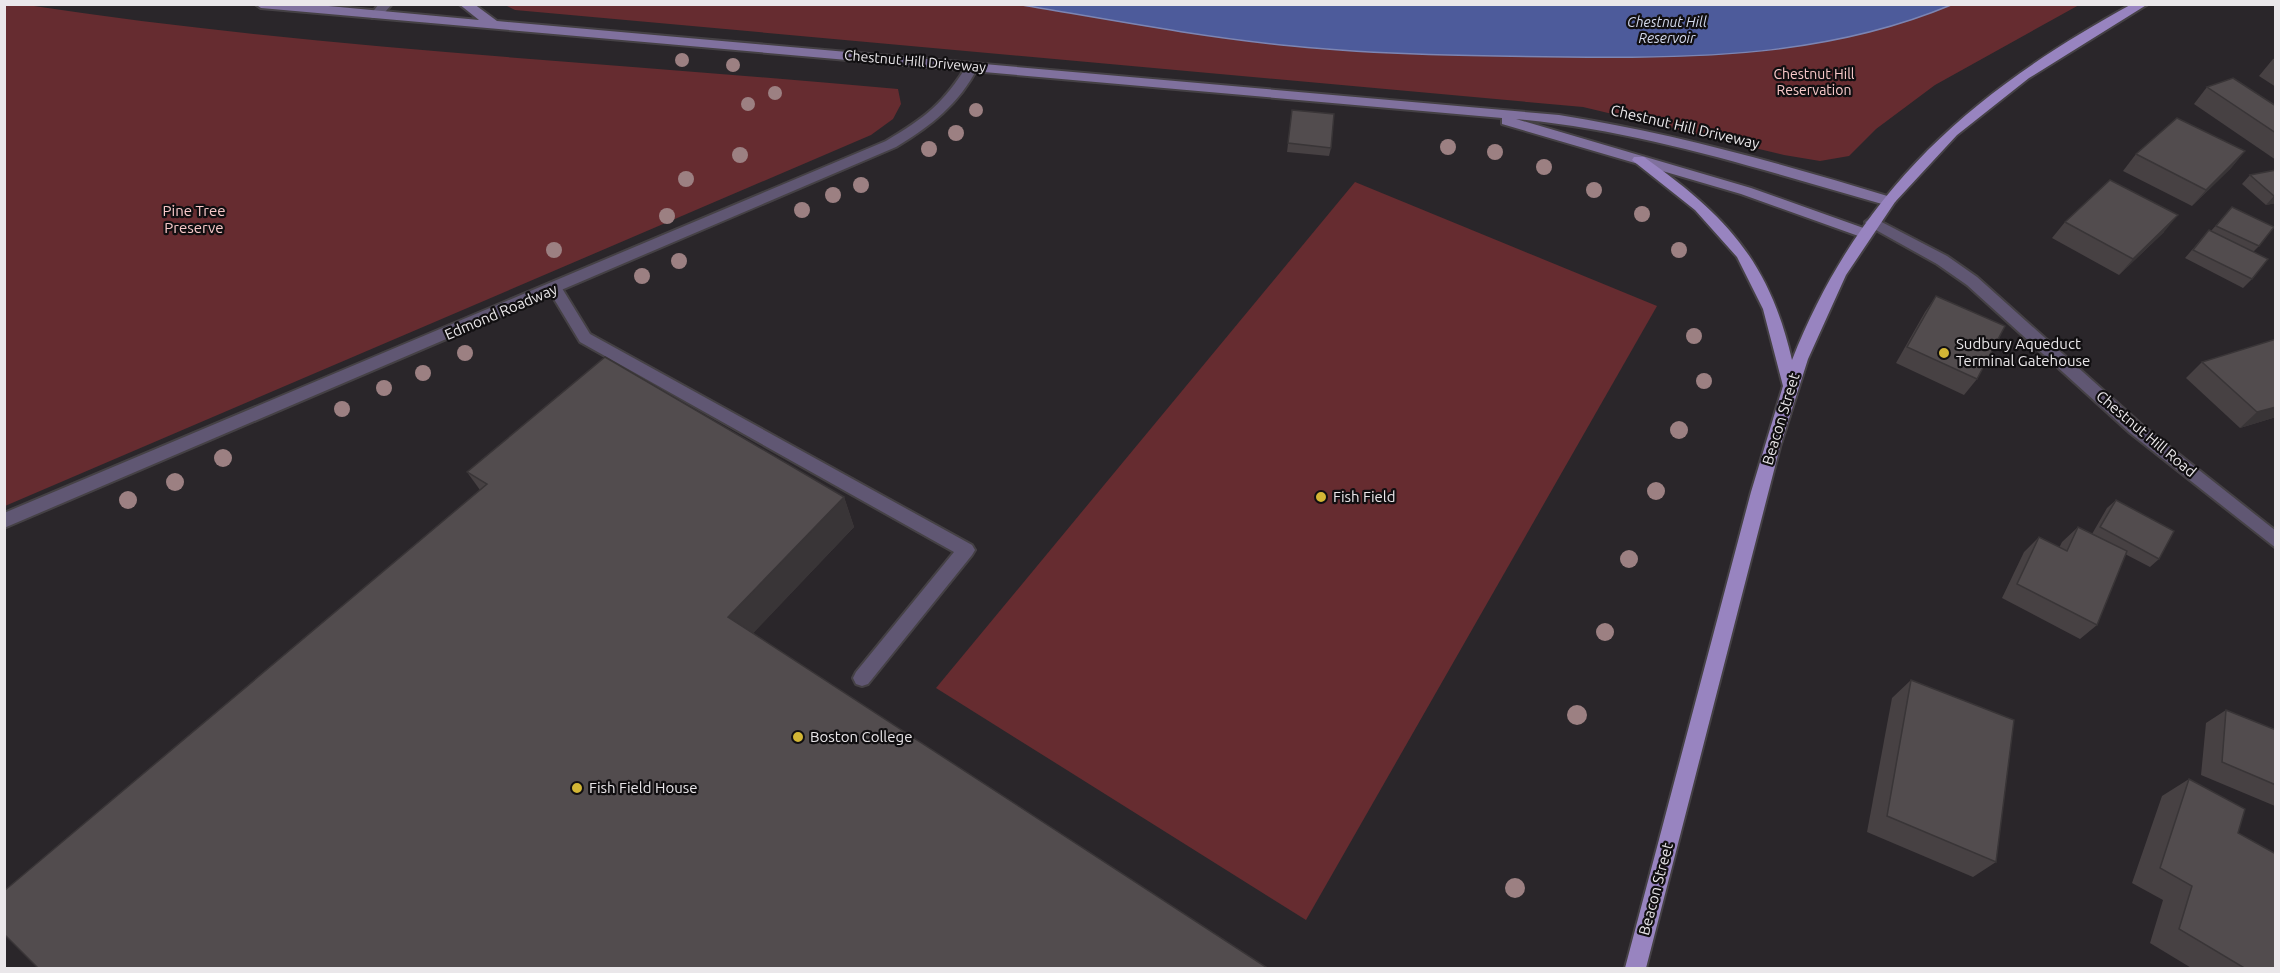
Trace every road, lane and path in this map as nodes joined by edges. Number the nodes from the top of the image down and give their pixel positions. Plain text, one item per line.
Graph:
1 (261, 4) edge
2 (386, 4) edge
3 (465, 4) edge
4 (2142, 4) edge
5 (376, 15) junction
6 (496, 26) junction
7 (972, 67) junction
8 (1469, 109) junction
9 (1639, 160) junction
10 (1889, 201) junction
11 (1868, 228) junction
12 (555, 289) junction
13 (1790, 385) junction
14 (4, 521) edge
15 (2276, 542) edge
16 (862, 678) dead end
17 (1635, 969) edge

1 - 5 main road, Chestnut Hill Driveway
2 - 5 street
3 - 6 main road
4 - 10 main road, Beacon Street
5 - 6 main road, Chestnut Hill Driveway
6 - 7 main road, Chestnut Hill Driveway
7 - 8 main road, Chestnut Hill Driveway
7 - 12 street, Edmond Roadway
8 - 9 main road, Chestnut Hill Driveway
8 - 10 main road, Chestnut Hill Driveway
9 - 11 main road, Chestnut Hill Driveway
9 - 13 main road
10 - 11 main road, Beacon Street
11 - 13 main road, Beacon Street
11 - 15 street, Chestnut Hill Road
12 - 14 street, Edmond Roadway
12 - 16 street
13 - 17 main road, Beacon Street

